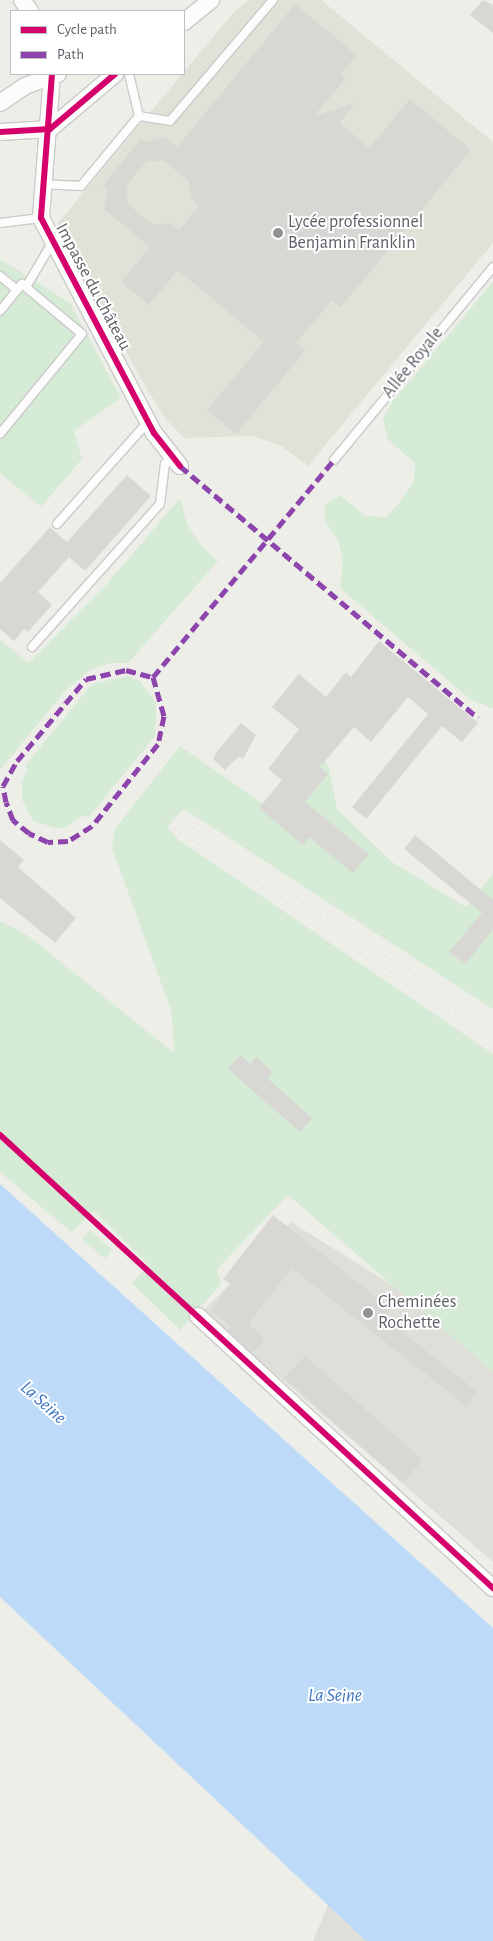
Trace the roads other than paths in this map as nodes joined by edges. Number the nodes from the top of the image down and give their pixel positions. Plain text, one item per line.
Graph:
1 (211, 0) edge
2 (273, 0) edge
3 (185, 21) edge
4 (52, 75) edge
5 (54, 75) edge
6 (114, 75) edge
7 (129, 75) edge
8 (0, 103) edge
9 (139, 116) junction
10 (50, 129) junction
11 (0, 132) edge
12 (42, 184) junction
13 (41, 218) junction
14 (0, 223) edge
15 (52, 243) junction
16 (493, 267) edge
17 (0, 276) edge
18 (26, 287) junction
19 (17, 290) junction
20 (0, 311) edge
21 (148, 422) junction
22 (0, 434) edge
23 (334, 460) dead end
24 (175, 461) joint
25 (57, 524) dead end
26 (32, 647) dead end
27 (198, 1316) dead end
28 (493, 1588) edge

1 - 3 street
2 - 9 lane
4 - 8 street
5 - 10 street, Impasse du Château
6 - 10 street
7 - 9 lane
9 - 12 lane
10 - 11 street
10 - 12 street, Impasse du Château
12 - 13 street, Impasse du Château
13 - 14 lane
13 - 15 street, Impasse du Château
15 - 18 lane
15 - 21 street, Impasse du Château
16 - 23 lane, Allée Royale
17 - 19 lane
18 - 19 lane
18 - 22 lane
19 - 20 lane
21 - 24 street, Impasse du Château
21 - 25 lane
24 - 26 lane
27 - 28 street

